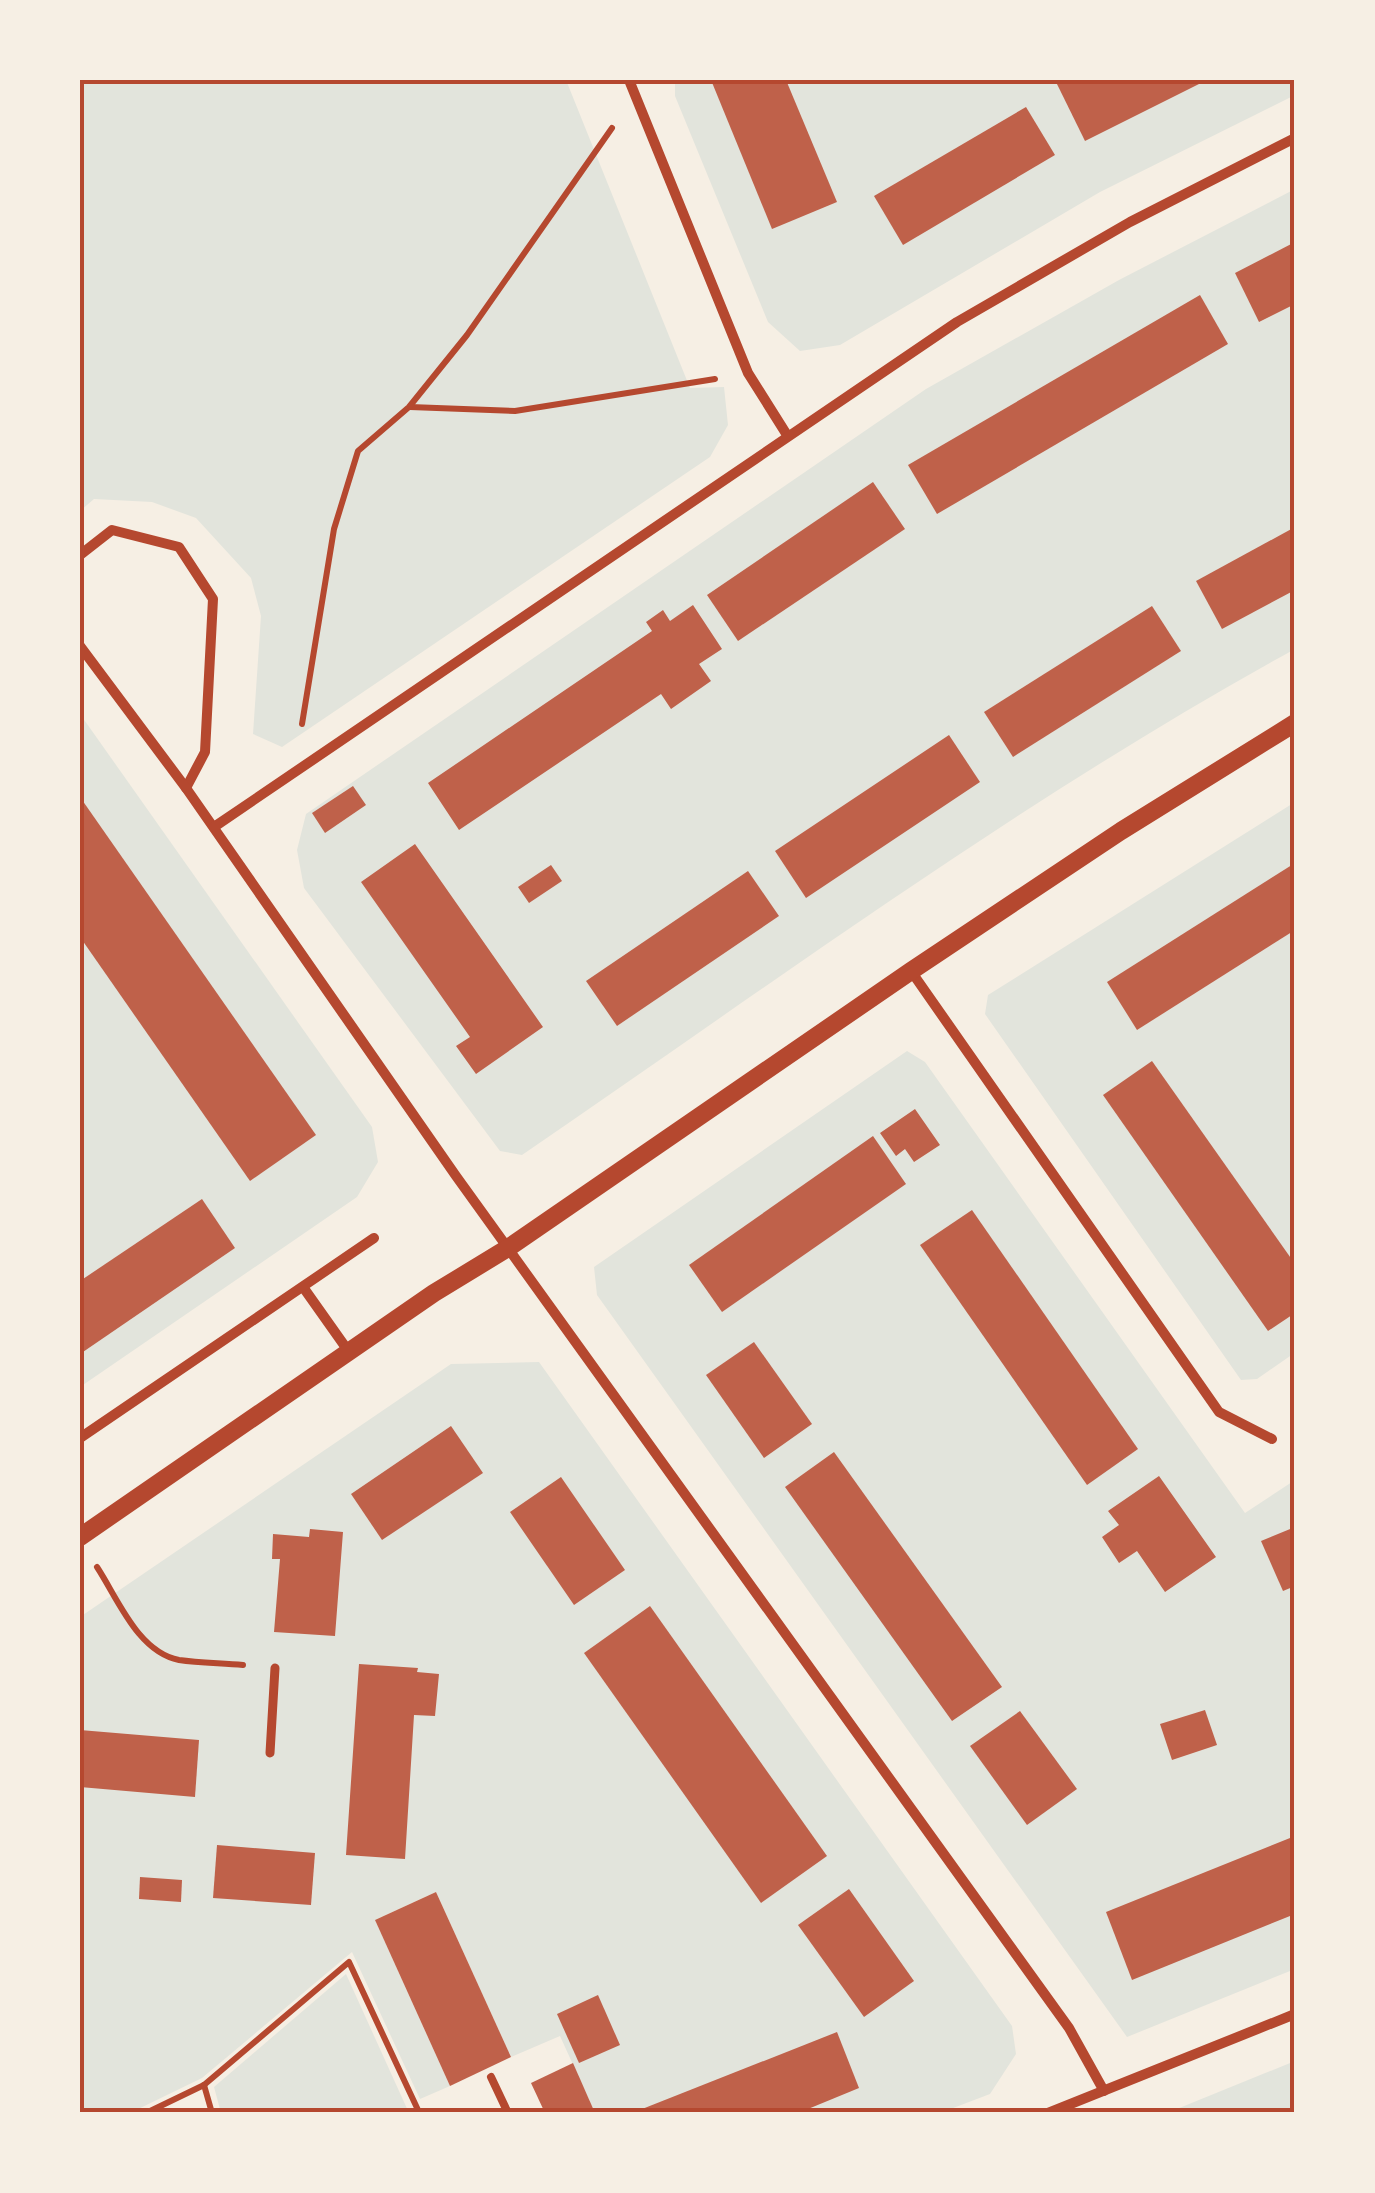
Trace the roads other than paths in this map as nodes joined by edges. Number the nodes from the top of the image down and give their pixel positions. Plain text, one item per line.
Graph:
1 (628, 80) edge
2 (1295, 138) edge
3 (788, 436) junction
4 (80, 556) edge
5 (80, 646) edge
6 (1295, 723) edge
7 (186, 788) junction
8 (214, 827) junction
9 (912, 971) junction
10 (374, 1238) dead end
11 (508, 1248) junction
12 (302, 1286) junction
13 (350, 1353) junction
14 (80, 1438) edge
15 (1272, 1438) dead end
16 (80, 1536) edge
17 (276, 1668) road end
18 (270, 1753) dead end
19 (1295, 2014) edge
20 (491, 2076) dead end
21 (1104, 2091) junction
22 (508, 2113) edge
23 (1048, 2113) edge

1 - 3 street
2 - 3 street
3 - 8 street
4 - 7 street
5 - 7 street
6 - 9 street
7 - 8 street
8 - 11 street
9 - 11 street
9 - 15 street
10 - 12 street
11 - 13 street
11 - 21 street
12 - 13 street
12 - 14 street
13 - 16 street
17 - 18 street
19 - 21 street
20 - 22 lane
21 - 23 street

